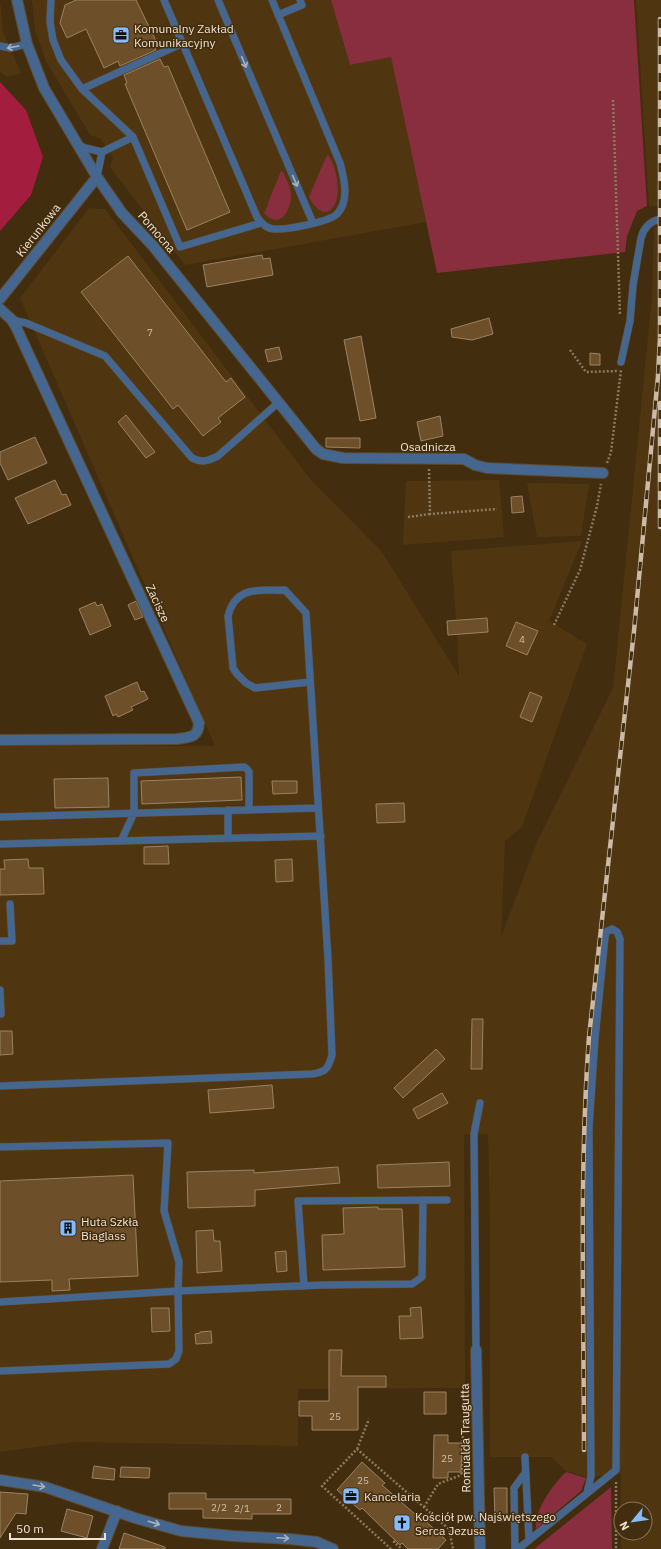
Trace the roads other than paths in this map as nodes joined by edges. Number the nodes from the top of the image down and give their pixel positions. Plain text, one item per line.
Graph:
1 (17, 0) edge
2 (51, 0) edge
3 (164, 0) edge
4 (218, 0) edge
5 (272, 0) edge
6 (300, 0) edge
7 (278, 15) junction
8 (183, 43) junction
9 (27, 44) junction
10 (0, 46) edge
11 (82, 89) junction
12 (133, 136) junction
13 (77, 144) junction
14 (102, 152) junction
15 (97, 177) junction
16 (661, 219) edge
17 (261, 223) junction
18 (313, 223) junction
19 (0, 299) edge
20 (0, 309) edge
21 (12, 320) junction
22 (621, 362) road end
23 (279, 402) junction
24 (323, 454) joint
25 (603, 473) road end
26 (310, 682) junction
27 (0, 740) edge
28 (318, 808) junction
29 (228, 810) junction
30 (249, 810) junction
31 (134, 813) junction
32 (0, 817) edge
33 (321, 836) junction
34 (228, 837) junction
35 (121, 841) junction
36 (0, 844) edge
37 (10, 904) dead end
38 (0, 941) edge
39 (0, 990) edge
40 (1, 1014) dead end
41 (0, 1086) edge
42 (480, 1103) dead end
43 (0, 1147) edge
44 (422, 1200) junction
45 (448, 1200) dead end
46 (304, 1286) junction
47 (178, 1291) junction
48 (0, 1302) edge
49 (476, 1350) joint
50 (0, 1370) edge
51 (525, 1457) dead end
52 (525, 1473) junction
53 (0, 1480) edge
54 (587, 1493) junction
55 (117, 1512) junction
56 (529, 1540) junction
57 (102, 1549) edge
58 (333, 1549) edge
59 (480, 1549) edge
60 (515, 1549) edge
61 (518, 1549) edge

1 - 9 street, Pomocna
2 - 11 lane
3 - 8 lane
4 -> 18 lane
5 - 7 lane
6 - 7 lane
7 - 18 lane
8 - 11 lane
8 - 17 lane
9 -> 10 lane
9 - 13 street, Pomocna
11 - 12 lane
12 - 14 lane
12 - 17 lane
13 - 14 lane
13 - 15 street, Pomocna
14 - 15 lane
15 - 19 street, Kierunkowa
15 - 23 street, Pomocna
16 - 22 lane
17 - 18 lane
20 - 21 street, Zacisze
21 - 23 lane
21 - 27 street, Zacisze
23 - 24 street, Pomocna
24 - 25 street, Osadnicza
26 - 26 lane
26 - 28 lane
28 - 30 lane
28 - 33 lane
29 - 30 lane
29 - 31 lane
29 - 34 lane
30 - 31 lane
31 - 32 lane
31 - 35 lane
33 - 34 lane
33 - 41 lane
34 - 35 lane
35 - 36 lane
37 - 38 lane
39 - 40 lane
42 - 49 lane
43 - 47 lane
44 - 45 lane
44 - 46 lane
44 - 46 lane
46 - 47 lane
47 - 48 lane
47 - 50 lane
49 - 59 street, Romualda Traugutta
51 - 52 lane
52 - 56 lane
52 - 60 lane
53 -> 55 street
54 - 54 lane
54 - 56 lane
55 - 57 street
55 -> 58 street
56 - 61 lane

